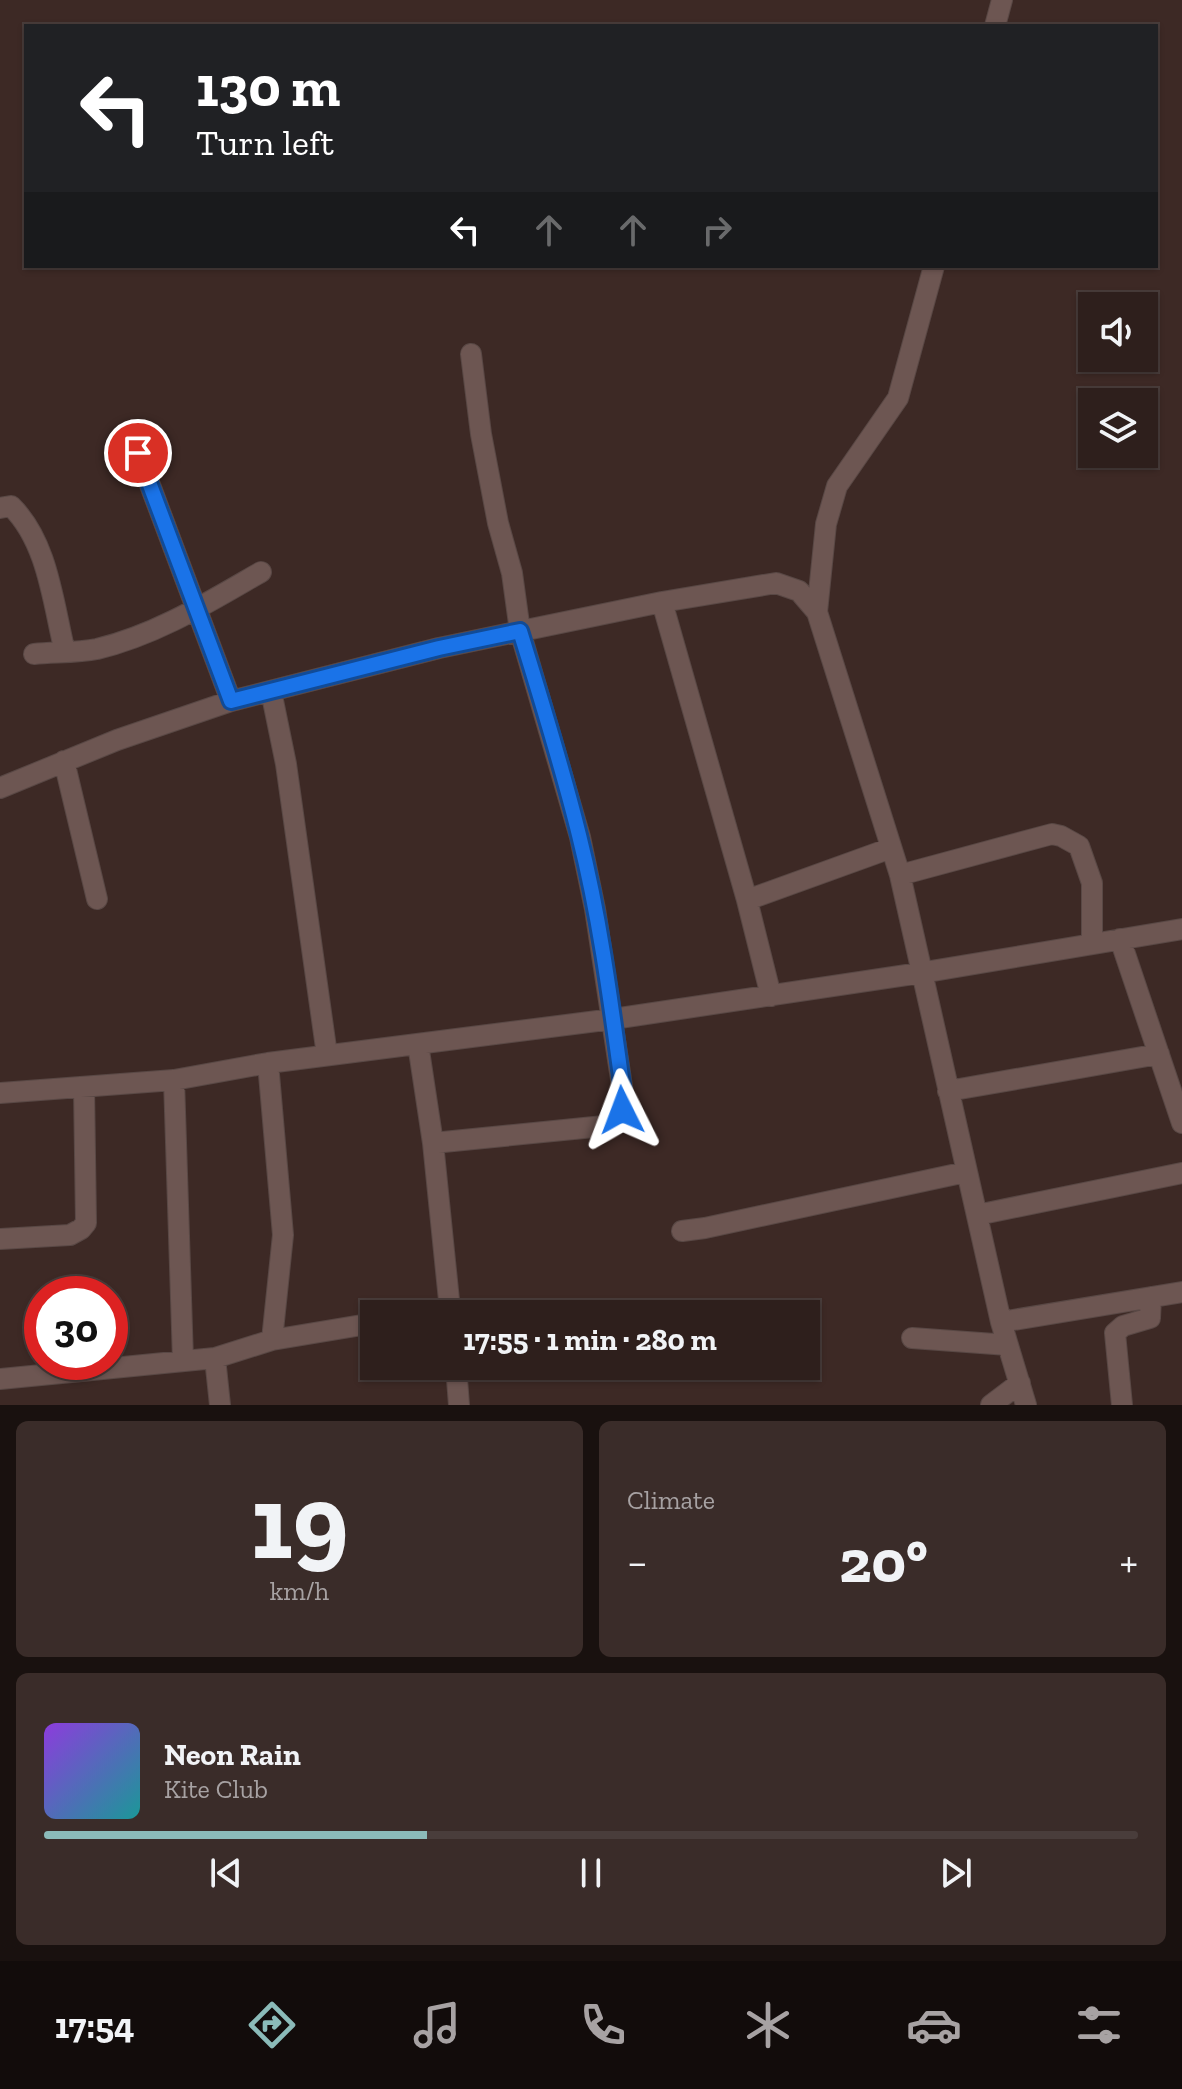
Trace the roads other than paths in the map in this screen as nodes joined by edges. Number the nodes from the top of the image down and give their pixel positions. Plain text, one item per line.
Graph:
1 (1002, 0) edge
2 (996, 24) edge
3 (933, 268) edge
4 (471, 354) dead end
5 (138, 453) dead end
6 (0, 508) edge
7 (261, 572) dead end
8 (662, 602) junction
9 (197, 609) junction
10 (817, 612) junction
11 (520, 631) junction
12 (65, 652) junction
13 (34, 654) dead end
14 (271, 691) junction
15 (231, 701) junction
16 (64, 761) junction
17 (0, 788) edge
18 (891, 848) junction
19 (900, 875) junction
20 (97, 899) dead end
21 (747, 900) junction
22 (1182, 929) edge
23 (1120, 939) junction
24 (1092, 944) junction
25 (920, 973) junction
26 (771, 996) junction
27 (613, 1019) junction
28 (418, 1044) junction
29 (1159, 1054) junction
30 (327, 1055) junction
31 (268, 1063) junction
32 (174, 1080) junction
33 (84, 1087) junction
34 (948, 1091) junction
35 (0, 1093) edge
36 (1182, 1123) edge
37 (433, 1143) junction
38 (966, 1172) junction
39 (1182, 1173) edge
40 (977, 1215) junction
41 (682, 1231) dead end
42 (0, 1239) edge
43 (1182, 1292) edge
44 (1151, 1297) junction
45 (449, 1300) edge
46 (1001, 1322) junction
47 (360, 1325) edge
48 (912, 1338) dead end
49 (272, 1340) junction
50 (1008, 1345) junction
51 (215, 1358) junction
52 (183, 1360) junction
53 (0, 1379) edge
54 (457, 1380) edge
55 (1020, 1383) junction
56 (220, 1405) edge
57 (459, 1405) edge
58 (991, 1405) edge
59 (1026, 1405) edge
60 (1122, 1405) edge

1 - 2 street
3 - 10 street
4 - 11 street
5 - 9 street
6 - 12 street
7 - 9 street
8 - 10 street
8 - 11 street
8 - 21 street
9 - 12 street
9 - 15 street
10 - 18 street
11 - 14 street
11 - 27 street
12 - 13 street
14 - 15 street
14 - 30 street
15 - 16 street
16 - 17 street
16 - 20 street
18 - 19 street
18 - 21 street
19 - 24 street
19 - 25 street
21 - 26 street
22 - 23 street
23 - 24 street
23 - 29 street
24 - 25 street
25 - 26 street
25 - 34 street
26 - 27 street
27 - 28 street
27 - 37 street
28 - 30 street
28 - 37 street
29 - 34 street
29 - 36 street
30 - 31 street
31 - 32 street
31 - 49 street
32 - 33 street
32 - 52 street
33 - 35 street
33 - 42 street
34 - 38 street
37 - 45 street
38 - 40 street
38 - 41 street
39 - 40 street
40 - 46 street
43 - 44 street
44 - 46 street
44 - 60 street
46 - 50 street
47 - 49 street
48 - 50 street
49 - 51 street
50 - 55 street
51 - 52 street
51 - 56 street
52 - 53 street
54 - 57 street
55 - 58 street
55 - 59 street

